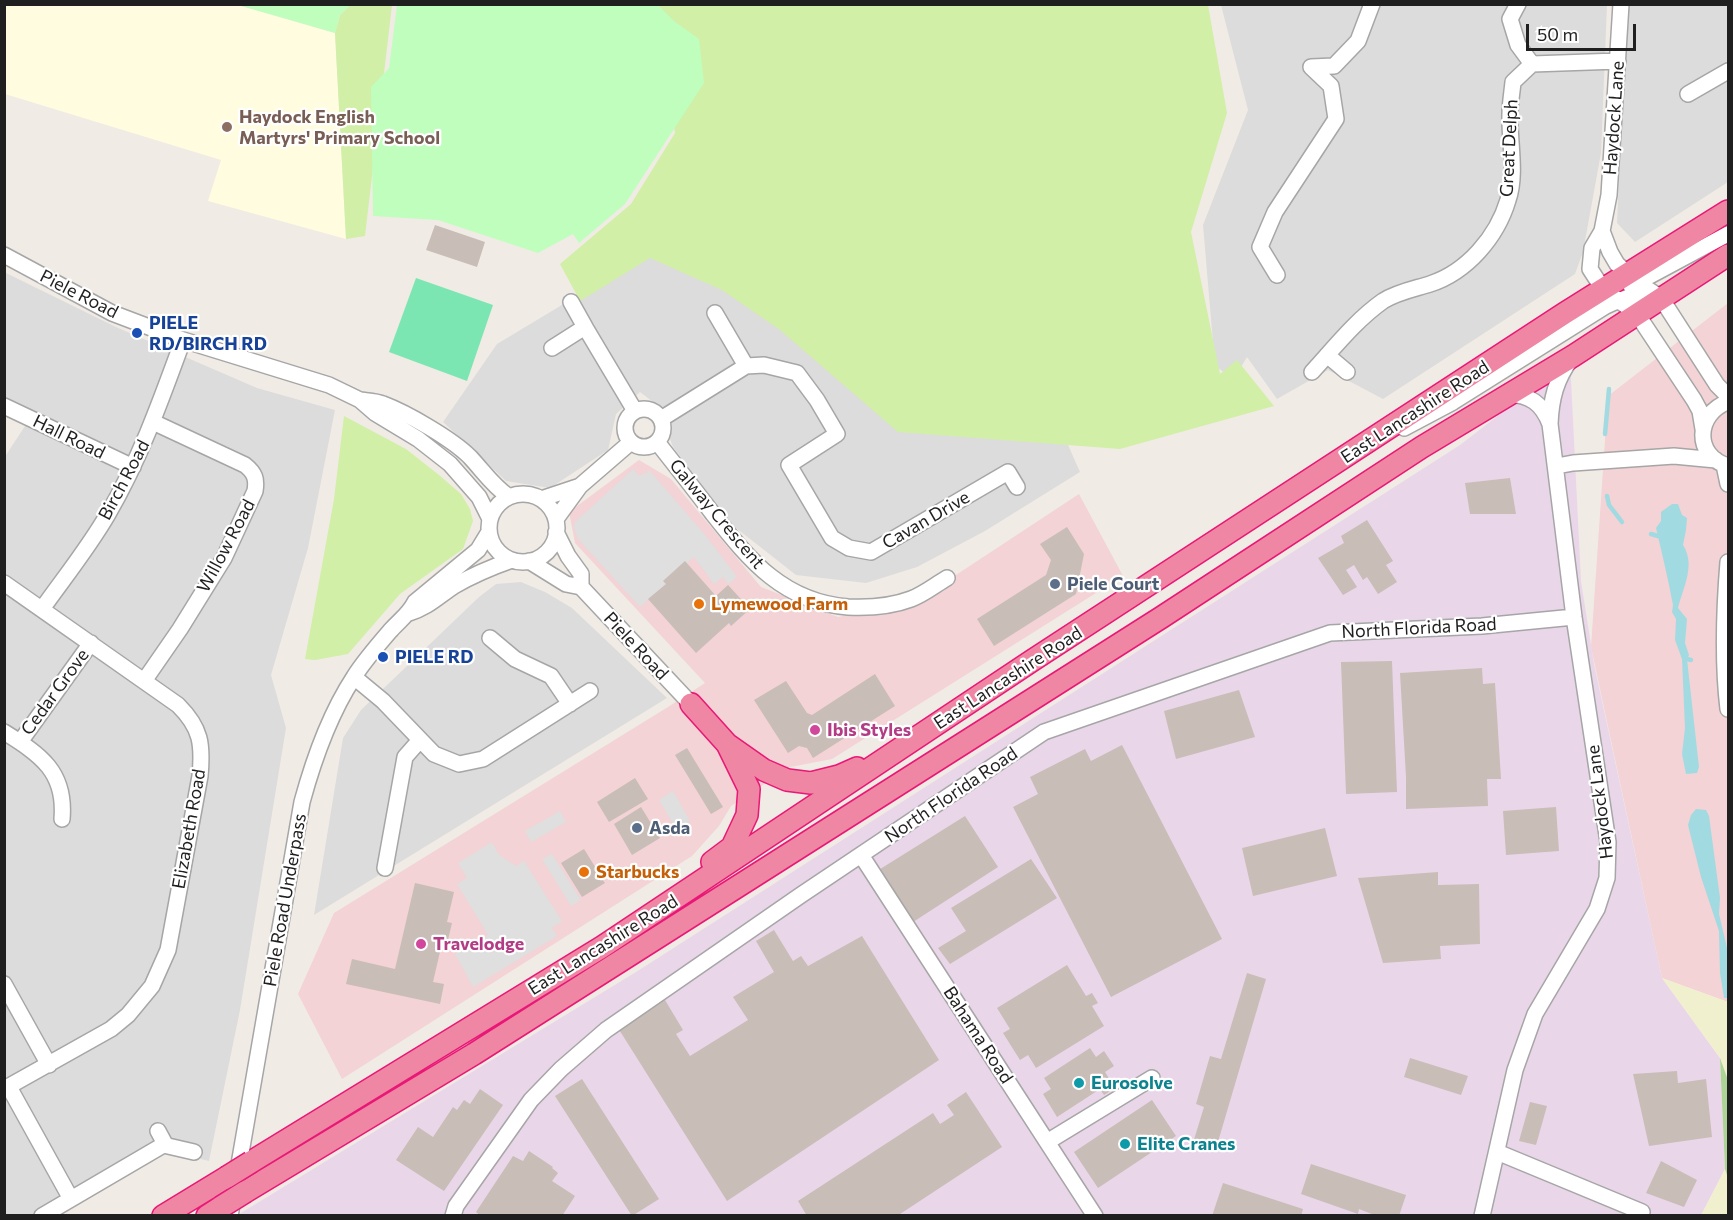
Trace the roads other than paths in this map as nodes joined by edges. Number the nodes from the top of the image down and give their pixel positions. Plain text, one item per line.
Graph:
1 (1372, 4) edge
2 (1518, 4) edge
3 (1621, 4) edge
4 (1618, 61) junction
5 (1532, 64) junction
6 (1728, 71) edge
7 (1688, 94) dead end
8 (1728, 211) edge
9 (1602, 231) junction
10 (1728, 234) edge
11 (4, 255) edge
12 (1728, 255) edge
13 (1277, 275) dead end
14 (1632, 278) junction
15 (1611, 294) junction
16 (1661, 298) junction
17 (571, 302) dead end
18 (715, 313) dead end
19 (1637, 314) junction
20 (585, 327) junction
21 (183, 340) junction
22 (552, 348) dead end
23 (1327, 356) junction
24 (1573, 356) junction
25 (746, 366) junction
26 (1312, 372) dead end
27 (1347, 372) dead end
28 (1507, 394) junction
29 (1728, 396) edge
30 (360, 400) junction
31 (1728, 402) edge
32 (4, 406) edge
33 (635, 411) junction
34 (661, 419) junction
35 (153, 423) junction
36 (1550, 424) junction
37 (1703, 434) junction
38 (631, 442) junction
39 (657, 442) junction
40 (1674, 456) junction
41 (1723, 464) edge
42 (1557, 466) junction
43 (133, 467) junction
44 (1728, 484) edge
45 (580, 486) junction
46 (1017, 487) dead end
47 (509, 497) junction
48 (540, 499) junction
49 (489, 526) junction
50 (556, 526) junction
51 (512, 560) junction
52 (529, 561) junction
53 (1728, 562) edge
54 (947, 578) dead end
55 (4, 583) edge
56 (581, 588) junction
57 (42, 609) junction
58 (409, 613) junction
59 (1574, 617) junction
60 (490, 638) dead end
61 (91, 643) junction
62 (354, 677) junction
63 (144, 681) junction
64 (590, 691) dead end
65 (570, 704) junction
66 (691, 704) joint
67 (1728, 709) edge
68 (4, 732) edge
69 (420, 740) junction
70 (914, 740) junction
71 (20, 742) junction
72 (727, 744) junction
73 (62, 819) dead end
74 (861, 855) junction
75 (386, 868) dead end
76 (602, 947) junction
77 (4, 984) edge
78 (49, 1065) junction
79 (1152, 1078) dead end
80 (7, 1088) edge
81 (1047, 1142) junction
82 (194, 1152) dead end
83 (1497, 1152) junction
84 (70, 1199) junction
85 (1642, 1212) dead end
86 (220, 1213) edge
87 (42, 1215) edge
88 (163, 1215) edge
89 (453, 1215) edge
90 (1095, 1215) edge
91 (1482, 1215) edge

1 - 13 street
2 - 5 street
3 - 4 street, Haydock Lane
4 - 5 street
4 - 9 street, Haydock Lane
5 - 23 street, Great Delph
6 - 7 street
8 - 14 highway, East Lancashire Road
9 - 14 street
9 - 15 street, Haydock Lane
10 - 14 street
11 - 21 street, Piele Road
12 - 16 highway, East Lancashire Road
14 - 15 highway, East Lancashire Road
14 - 16 street
15 - 16 street
15 - 19 street, Haydock Lane
15 - 70 highway, East Lancashire Road
16 - 19 highway, East Lancashire Road
16 - 29 street
17 - 20 street
18 - 25 street
19 - 24 highway, East Lancashire Road
19 - 37 street, Haydock Lane
20 - 22 street
20 - 33 street
21 - 30 street, Piele Road
21 - 35 street, Birch Road
23 - 26 street, Great Delph
23 - 27 street
24 - 28 highway, East Lancashire Road
24 - 36 street, Haydock Lane
25 - 34 street
25 - 46 street, Cavan Drive
28 - 36 street, Haydock Lane
28 - 86 highway, East Lancashire Road, bridge
30 - 47 street, Piele Road
30 - 49 street, Piele Road
31 - 37 street
32 - 43 street, Hall Road
33 - 34 street
33 - 38 street
34 - 39 street
35 - 43 street, Birch Road
35 - 63 street, Willow Road
36 - 42 street, Haydock Lane
37 - 40 street
37 - 41 street, Haydock Lane
38 - 39 street
38 - 45 street
39 - 54 street, Galway Crescent
40 - 41 street
40 - 42 street
41 - 44 street, Haydock Lane
42 - 59 street, Haydock Lane
43 - 57 street, Birch Road
45 - 48 street
45 - 50 street
47 - 48 street
47 - 49 street
48 - 50 street
49 - 51 street
49 - 58 street, Piele Road Underpass
50 - 52 street
50 - 56 street, Piele Road
51 - 52 street
51 - 58 street, Piele Road Underpass
52 - 56 street, Piele Road
53 - 67 street
55 - 57 street, Elizabeth Road
56 - 66 street, Piele Road
57 - 61 street, Elizabeth Road
58 - 62 street, Piele Road Underpass
59 - 74 street, North Florida Road
59 - 83 street, Haydock Lane
60 - 65 street
61 - 63 street, Elizabeth Road
61 - 71 street, Cedar Grove
62 - 69 street
62 - 86 street, Piele Road Underpass
63 - 78 street, Elizabeth Road
64 - 65 street
65 - 69 street
66 - 72 highway
68 - 71 street, Cedar Grove
69 - 75 street
70 - 72 highway
70 - 76 highway, East Lancashire Road
71 - 73 street, Cedar Grove
72 - 76 highway
74 - 81 street, Bahama Road
74 - 89 street, North Florida Road
76 - 88 highway, East Lancashire Road, bridge
77 - 78 street
78 - 80 street, Elizabeth Road
79 - 81 street
80 - 84 street
81 - 90 street, Bahama Road
82 - 84 street
83 - 85 street
83 - 91 street, Haydock Lane
84 - 87 street

